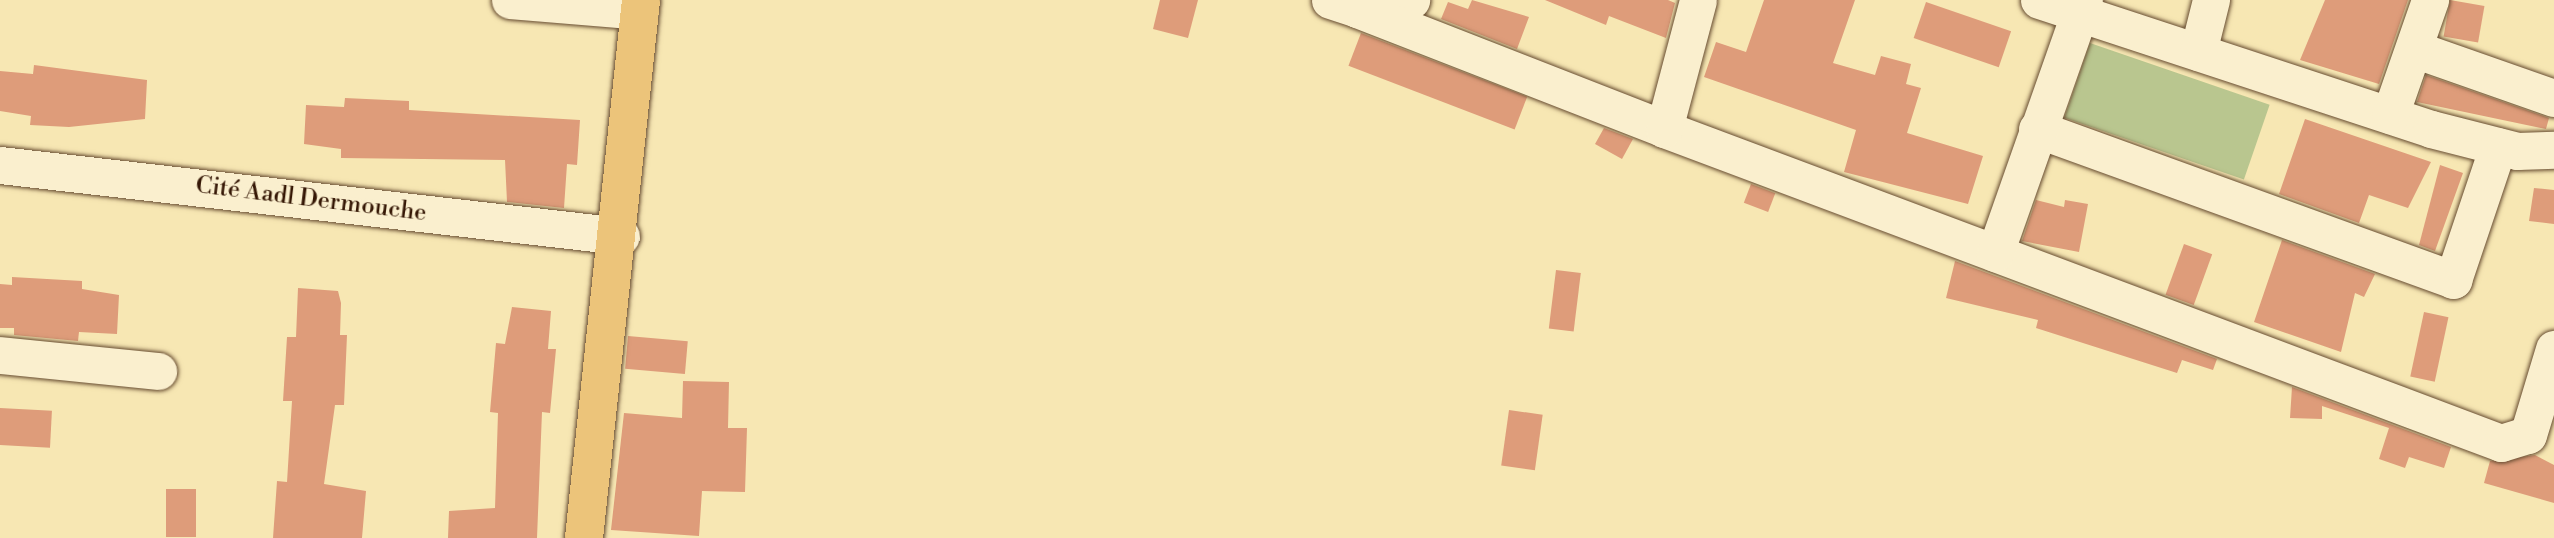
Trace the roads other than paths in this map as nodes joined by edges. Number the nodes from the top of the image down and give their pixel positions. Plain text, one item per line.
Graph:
1 (510, 0) edge
2 (1411, 0) edge
3 (1698, 0) edge
4 (2039, 0) edge
5 (2211, 0) edge
6 (2430, 0) edge
7 (1349, 3) edge
8 (641, 5) edge
9 (2082, 7) edge
10 (2414, 49) junction
11 (2198, 52) junction
12 (2554, 97) edge
13 (2390, 115) junction
14 (1664, 129) junction
15 (2037, 129) junction
16 (2498, 146) junction
17 (2554, 150) edge
18 (0, 165) edge
19 (621, 236) junction
20 (1995, 253) junction
21 (2554, 349) edge
22 (0, 355) edge
23 (158, 371) dead end
24 (2546, 405) edge
25 (584, 538) edge

1 - 8 street
2 - 7 street
3 - 14 street
4 - 9 street
5 - 11 street
6 - 10 street
7 - 14 street
8 - 19 main road
9 - 11 street
9 - 15 street
10 - 12 street
10 - 13 street
11 - 13 street
13 - 16 street
14 - 20 street
15 - 16 street
15 - 20 street
16 - 17 street
18 - 19 street, Cité Aadl Dermouche
19 - 25 main road
20 - 24 street
21 - 24 street
22 - 23 street

